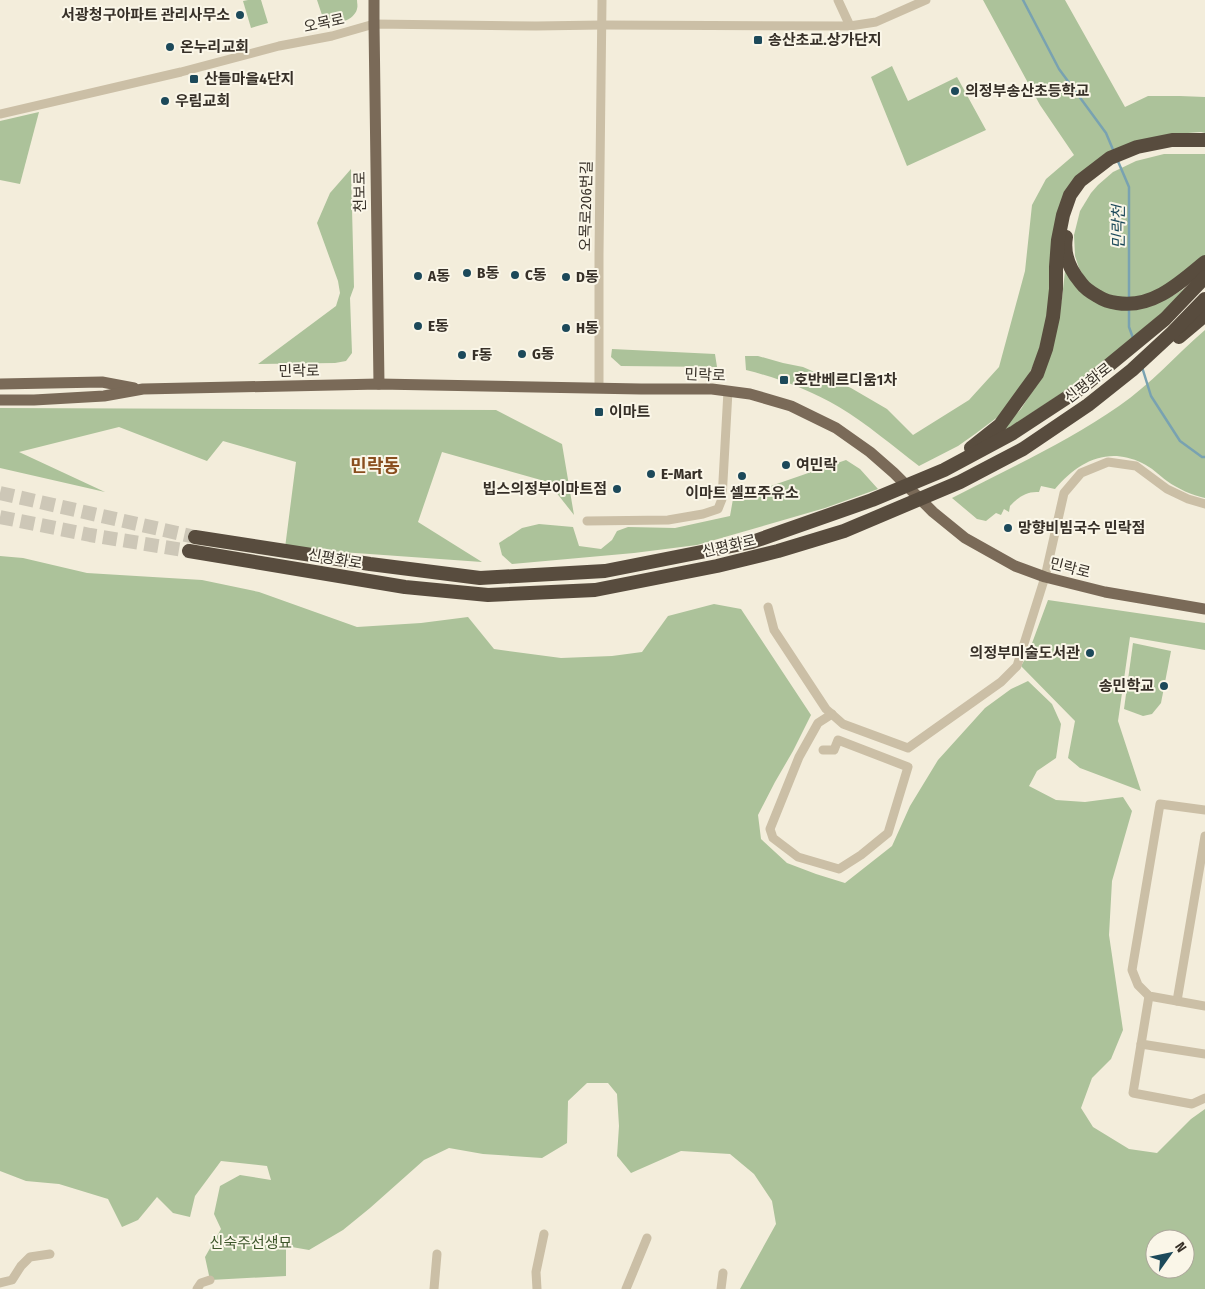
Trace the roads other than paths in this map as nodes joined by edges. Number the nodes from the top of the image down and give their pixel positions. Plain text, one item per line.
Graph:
1 (374, 0) edge
2 (602, 0) edge
3 (838, 0) edge
4 (926, 0) edge
5 (374, 24) junction
6 (602, 25) junction
7 (850, 26) junction
8 (0, 114) edge
9 (1205, 140) edge
10 (1205, 148) edge
11 (1138, 150) junction
12 (1093, 174) junction
13 (1205, 262) edge
14 (1205, 277) edge
15 (1205, 299) edge
16 (1205, 315) edge
17 (1174, 336) junction
18 (0, 384) edge
19 (379, 384) junction
20 (599, 388) junction
21 (143, 389) junction
22 (728, 391) junction
23 (0, 400) edge
24 (939, 472) junction
25 (1205, 504) edge
26 (592, 521) dead end
27 (195, 537) tunnel mouth
28 (190, 551) tunnel mouth
29 (1045, 578) junction
30 (768, 607) dead end
31 (1205, 609) edge
32 (832, 714) junction
33 (823, 750) dead end
34 (1205, 810) edge
35 (1205, 836) edge
36 (1149, 996) junction
37 (1177, 1001) junction
38 (1205, 1006) edge
39 (1141, 1044) junction
40 (1205, 1054) edge
41 (1205, 1098) edge
42 (544, 1234) dead end
43 (647, 1238) dead end
44 (50, 1254) dead end
45 (437, 1254) dead end
46 (723, 1272) dead end
47 (210, 1280) dead end
48 (0, 1284) edge
49 (197, 1289) edge
50 (434, 1289) edge
51 (537, 1289) edge
52 (626, 1289) edge
53 (722, 1289) edge

1 - 5 main road, 천보로
2 - 6 street, 오목로206번길
3 - 7 street
4 - 7 street, 오목로
5 - 6 street, 오목로
5 - 8 street, 오목로
5 - 19 main road, 천보로
6 - 7 street, 오목로
6 - 20 street, 오목로206번길
9 - 11 highway
10 - 11 highway
11 - 12 highway
12 - 13 highway
12 - 24 highway
14 - 24 highway, 신평화로
15 - 17 highway, 신평화로
16 - 17 highway
17 - 28 highway, 신평화로
18 - 21 main road, 민락로
19 - 20 main road, 민락로
19 - 21 main road, 민락로
20 - 22 main road, 민락로
21 - 23 main road, 민락로
22 - 26 street
22 - 29 main road, 민락로
24 - 27 highway, 신평화로
25 - 29 street
29 - 31 main road, 민락로
29 - 32 street
30 - 32 street
32 - 33 street
34 - 36 street
35 - 37 street
36 - 37 street
36 - 39 street
37 - 38 street
39 - 40 street
39 - 41 street
42 - 51 street
43 - 52 street
44 - 48 street
45 - 50 street
46 - 53 street
47 - 49 street

